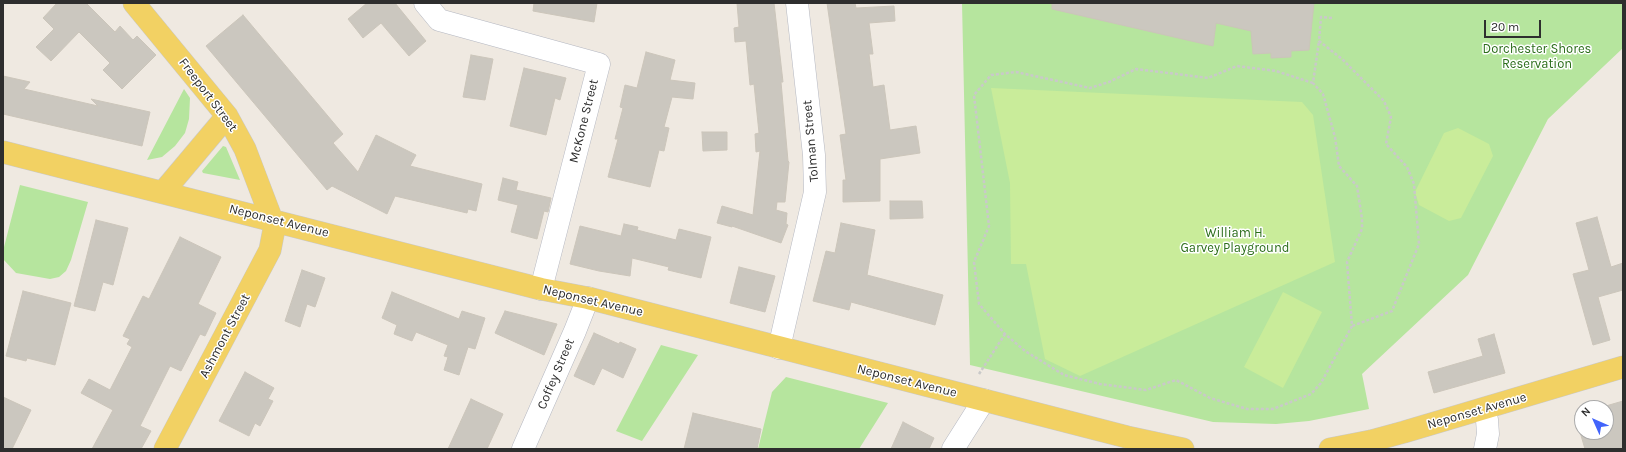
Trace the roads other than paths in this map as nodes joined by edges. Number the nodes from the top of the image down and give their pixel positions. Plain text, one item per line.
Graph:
1 (134, 3) edge
2 (425, 3) edge
3 (797, 3) edge
4 (227, 116) junction
5 (3, 152) edge
6 (163, 192) junction
7 (272, 220) junction
8 (541, 289) junction
9 (588, 298) junction
10 (779, 348) junction
11 (1623, 367) edge
12 (984, 400) junction
13 (1484, 409) junction
14 (165, 449) edge
15 (523, 449) edge
16 (953, 449) edge
17 (1183, 449) edge
18 (1330, 449) edge
19 (1485, 449) edge

1 - 4 main road, Freeport Street
2 - 8 street, McKone Street
3 - 10 street, Tolman Street
4 - 6 main road
4 - 7 main road, Freeport Street
5 - 6 main road, Neponset Avenue
6 - 7 main road, Neponset Avenue
7 - 8 main road, Neponset Avenue
7 - 14 main road, Ashmont Street
8 - 9 main road, Neponset Avenue
9 - 10 main road, Neponset Avenue
9 - 15 street, Coffey Street
10 - 12 main road, Neponset Avenue
11 - 13 main road, Neponset Avenue
12 - 16 street
12 - 17 main road, Neponset Avenue
13 - 18 main road, Neponset Avenue
13 - 19 street

